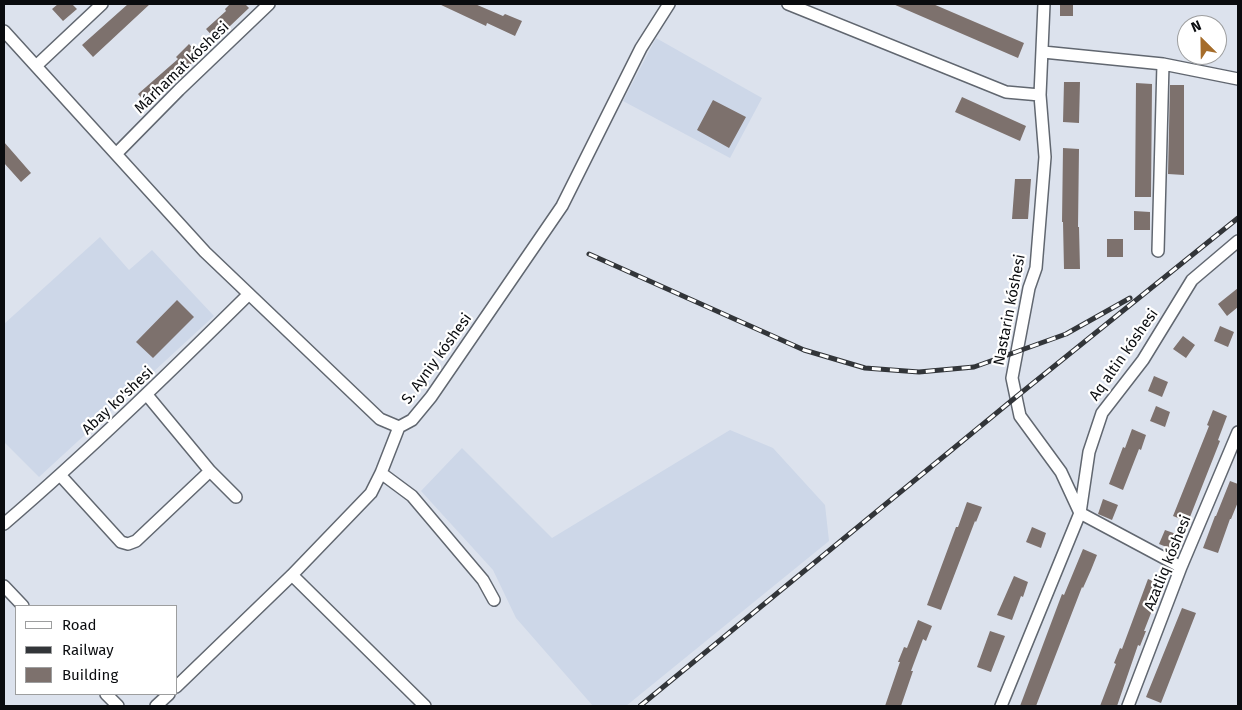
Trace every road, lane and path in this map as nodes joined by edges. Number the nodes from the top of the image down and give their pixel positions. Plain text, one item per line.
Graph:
1 (102, 4) edge
2 (269, 4) edge
3 (669, 4) edge
4 (788, 4) edge
5 (1044, 4) edge
6 (4, 31) edge
7 (1043, 52) junction
8 (1163, 64) junction
9 (36, 66) junction
10 (1238, 79) edge
11 (1040, 95) junction
12 (116, 154) junction
13 (1238, 241) edge
14 (1158, 251) dead end
15 (249, 294) junction
16 (147, 395) junction
17 (399, 427) junction
18 (1238, 432) edge
19 (210, 471) junction
20 (381, 473) junction
21 (60, 475) junction
22 (236, 497) dead end
23 (1080, 514) junction
24 (4, 524) edge
25 (1182, 567) junction
26 (292, 575) junction
27 (4, 586) edge
28 (494, 600) dead end
29 (22, 605) edge
30 (178, 685) edge
31 (107, 695) edge
32 (168, 695) edge
33 (118, 706) edge
34 (156, 706) edge
35 (425, 706) edge
36 (1001, 706) edge
37 (1128, 706) edge

1 - 9 street
2 - 12 street, Márhamat kóshesi
3 - 17 street, S. Ayniy kóshesi
4 - 11 street
5 - 7 street, Nastarin kóshesi
6 - 9 street
7 - 8 street
7 - 11 street, Nastarin kóshesi
8 - 10 street
8 - 14 street
9 - 12 street
11 - 23 street, Nastarin kóshesi
12 - 15 street
13 - 23 street, Aq altin kóshesi
15 - 16 street, Abay ko'shesi
15 - 17 street
16 - 19 street
16 - 21 street, Abay ko'shesi
17 - 20 street
18 - 25 street, Azatliq kóshesi
19 - 21 street
19 - 22 street
20 - 26 street
20 - 28 street
21 - 24 street, Abay ko'shesi
23 - 25 street
23 - 36 street, Aq altin kóshesi
25 - 37 street, Azatliq kóshesi
26 - 30 street
26 - 35 street
27 - 29 street
31 - 33 street
32 - 34 street

